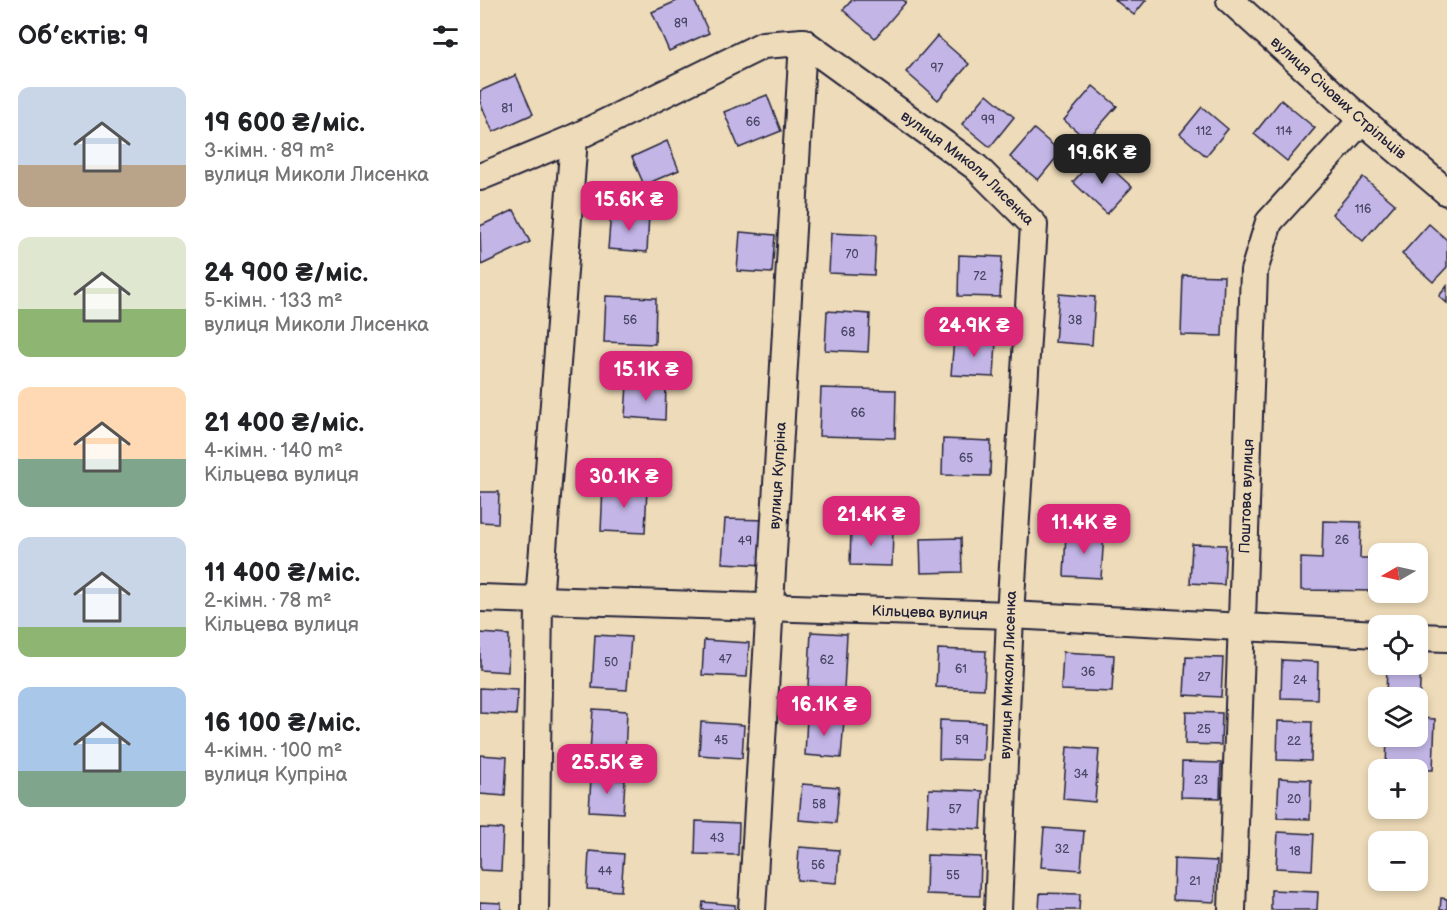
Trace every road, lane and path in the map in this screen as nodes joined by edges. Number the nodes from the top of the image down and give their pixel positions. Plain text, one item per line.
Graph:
1 (1230, 0) edge
2 (803, 42) junction
3 (1362, 120) junction
4 (574, 138) junction
5 (480, 177) edge
6 (1447, 192) edge
7 (480, 598) edge
8 (539, 602) junction
9 (770, 607) junction
10 (1010, 615) junction
11 (1241, 626) junction
12 (1368, 633) edge
13 (1428, 637) edge
14 (1447, 638) edge
15 (535, 910) edge
16 (752, 910) edge
17 (998, 910) edge
18 (1232, 910) edge

1 - 3 street, вулиця Січових Стрільців
2 - 4 street
2 - 9 street, вулиця Купріна
2 - 10 street, вулиця Миколи Лисенка
3 - 6 street, вулиця Січових Стрільців
3 - 11 street, Поштова вулиця
4 - 5 street
4 - 8 street
7 - 8 street, Кільцева вулиця
8 - 9 street, Кільцева вулиця
8 - 15 street
9 - 10 street, Кільцева вулиця
9 - 16 street, вулиця Купріна
10 - 11 street, Кільцева вулиця
10 - 17 street, вулиця Миколи Лисенка
11 - 12 street, Кільцева вулиця
11 - 18 street, Поштова вулиця
13 - 14 street

